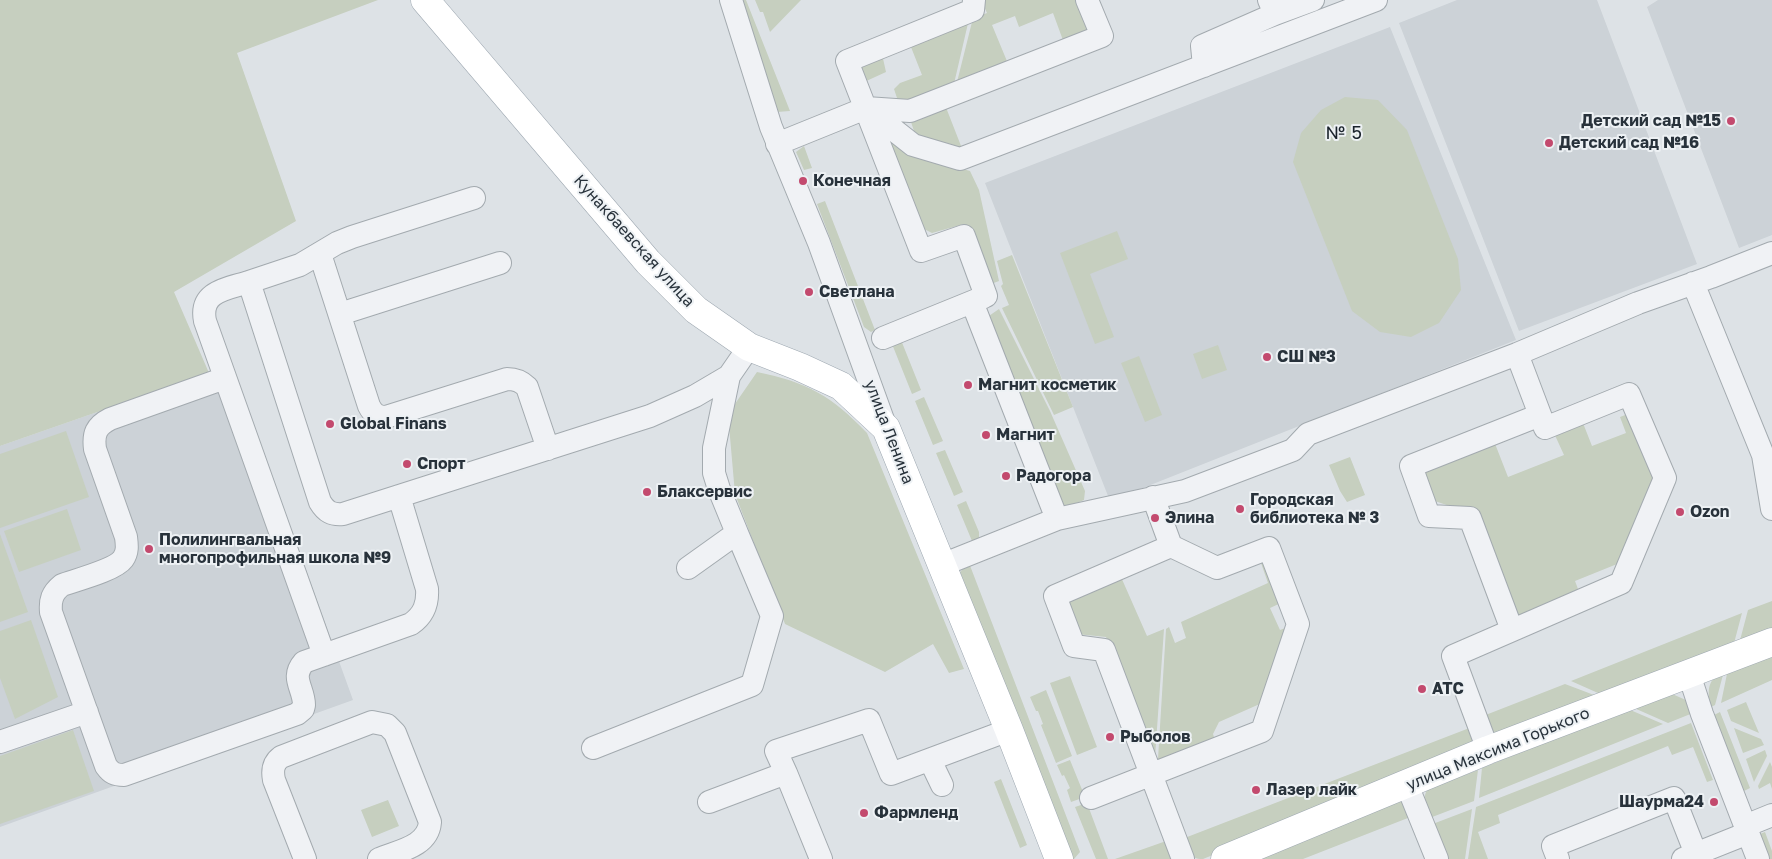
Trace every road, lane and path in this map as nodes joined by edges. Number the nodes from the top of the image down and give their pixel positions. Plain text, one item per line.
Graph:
1 (425, 0) edge
2 (731, 0) edge
3 (974, 0) edge
4 (1087, 0) edge
5 (1313, 0) edge
6 (1376, 0) edge
7 (1272, 7) edge
8 (1204, 66) junction
9 (866, 108) junction
10 (777, 144) junction
11 (474, 198) dead end
12 (1772, 253) edge
13 (320, 254) junction
14 (500, 263) dead end
15 (249, 282) junction
16 (1693, 283) junction
17 (983, 298) junction
18 (340, 314) junction
19 (883, 338) dead end
20 (750, 347) junction
21 (1517, 354) junction
22 (729, 376) junction
23 (225, 378) junction
24 (1540, 414) junction
25 (896, 440) junction
26 (548, 449) junction
27 (399, 496) junction
28 (1153, 497) junction
29 (1772, 509) edge
30 (1057, 519) junction
31 (737, 533) junction
32 (1171, 546) junction
33 (942, 565) junction
34 (688, 568) dead end
35 (1512, 630) junction
36 (1772, 642) edge
37 (324, 655) junction
38 (1689, 674) junction
39 (86, 712) junction
40 (1010, 730) junction
41 (0, 742) edge
42 (593, 748) dead end
43 (1488, 750) junction
44 (930, 760) junction
45 (786, 773) junction
46 (1152, 774) junction
47 (942, 785) dead end
48 (1407, 785) junction
49 (1091, 798) dead end
50 (709, 802) dead end
51 (1772, 815) edge
52 (1746, 829) junction
53 (1689, 856) edge
54 (305, 859) edge
55 (379, 859) edge
56 (821, 859) edge
57 (1059, 859) edge
58 (1183, 859) edge
59 (1225, 859) edge
60 (1437, 859) edge
61 (1558, 859) edge
62 (1758, 859) edge

1 - 20 main road, Кунакбаевская улица
2 - 10 street, улица Ленина
3 - 9 street
4 - 9 street
5 - 7 street
6 - 8 street
7 - 8 street
8 - 9 street
9 - 10 street
9 - 17 street
10 - 25 street, улица Ленина
11 - 13 street
12 - 16 street
13 - 15 street
13 - 18 street
14 - 18 street
15 - 23 street
15 - 27 street
16 - 21 street
16 - 29 street
17 - 19 street
17 - 30 street
18 - 26 street
20 - 22 street
20 - 25 main road, Кунакбаевская улица
21 - 24 street
21 - 28 street
22 - 26 street
22 - 31 street
23 - 37 street
23 - 39 street
24 - 35 street
24 - 35 street
25 - 33 main road, улица Ленина
26 - 27 street
27 - 37 street
28 - 30 street
28 - 32 street
30 - 33 street
31 - 34 street
31 - 42 street
32 - 46 street
32 - 46 street
33 - 40 main road, улица Ленина
35 - 43 street
36 - 38 main road, улица Максима Горького
37 - 39 street
38 - 43 main road, улица Максима Горького
38 - 52 street
39 - 41 street
40 - 44 street
40 - 57 main road, улица Ленина
43 - 48 main road, улица Максима Горького
44 - 45 street
44 - 47 street
45 - 50 street
45 - 56 street
46 - 49 street
46 - 58 street
48 - 59 main road, улица Максима Горького
48 - 60 street
51 - 52 street
52 - 53 street
52 - 62 street
53 - 61 street
54 - 55 street

